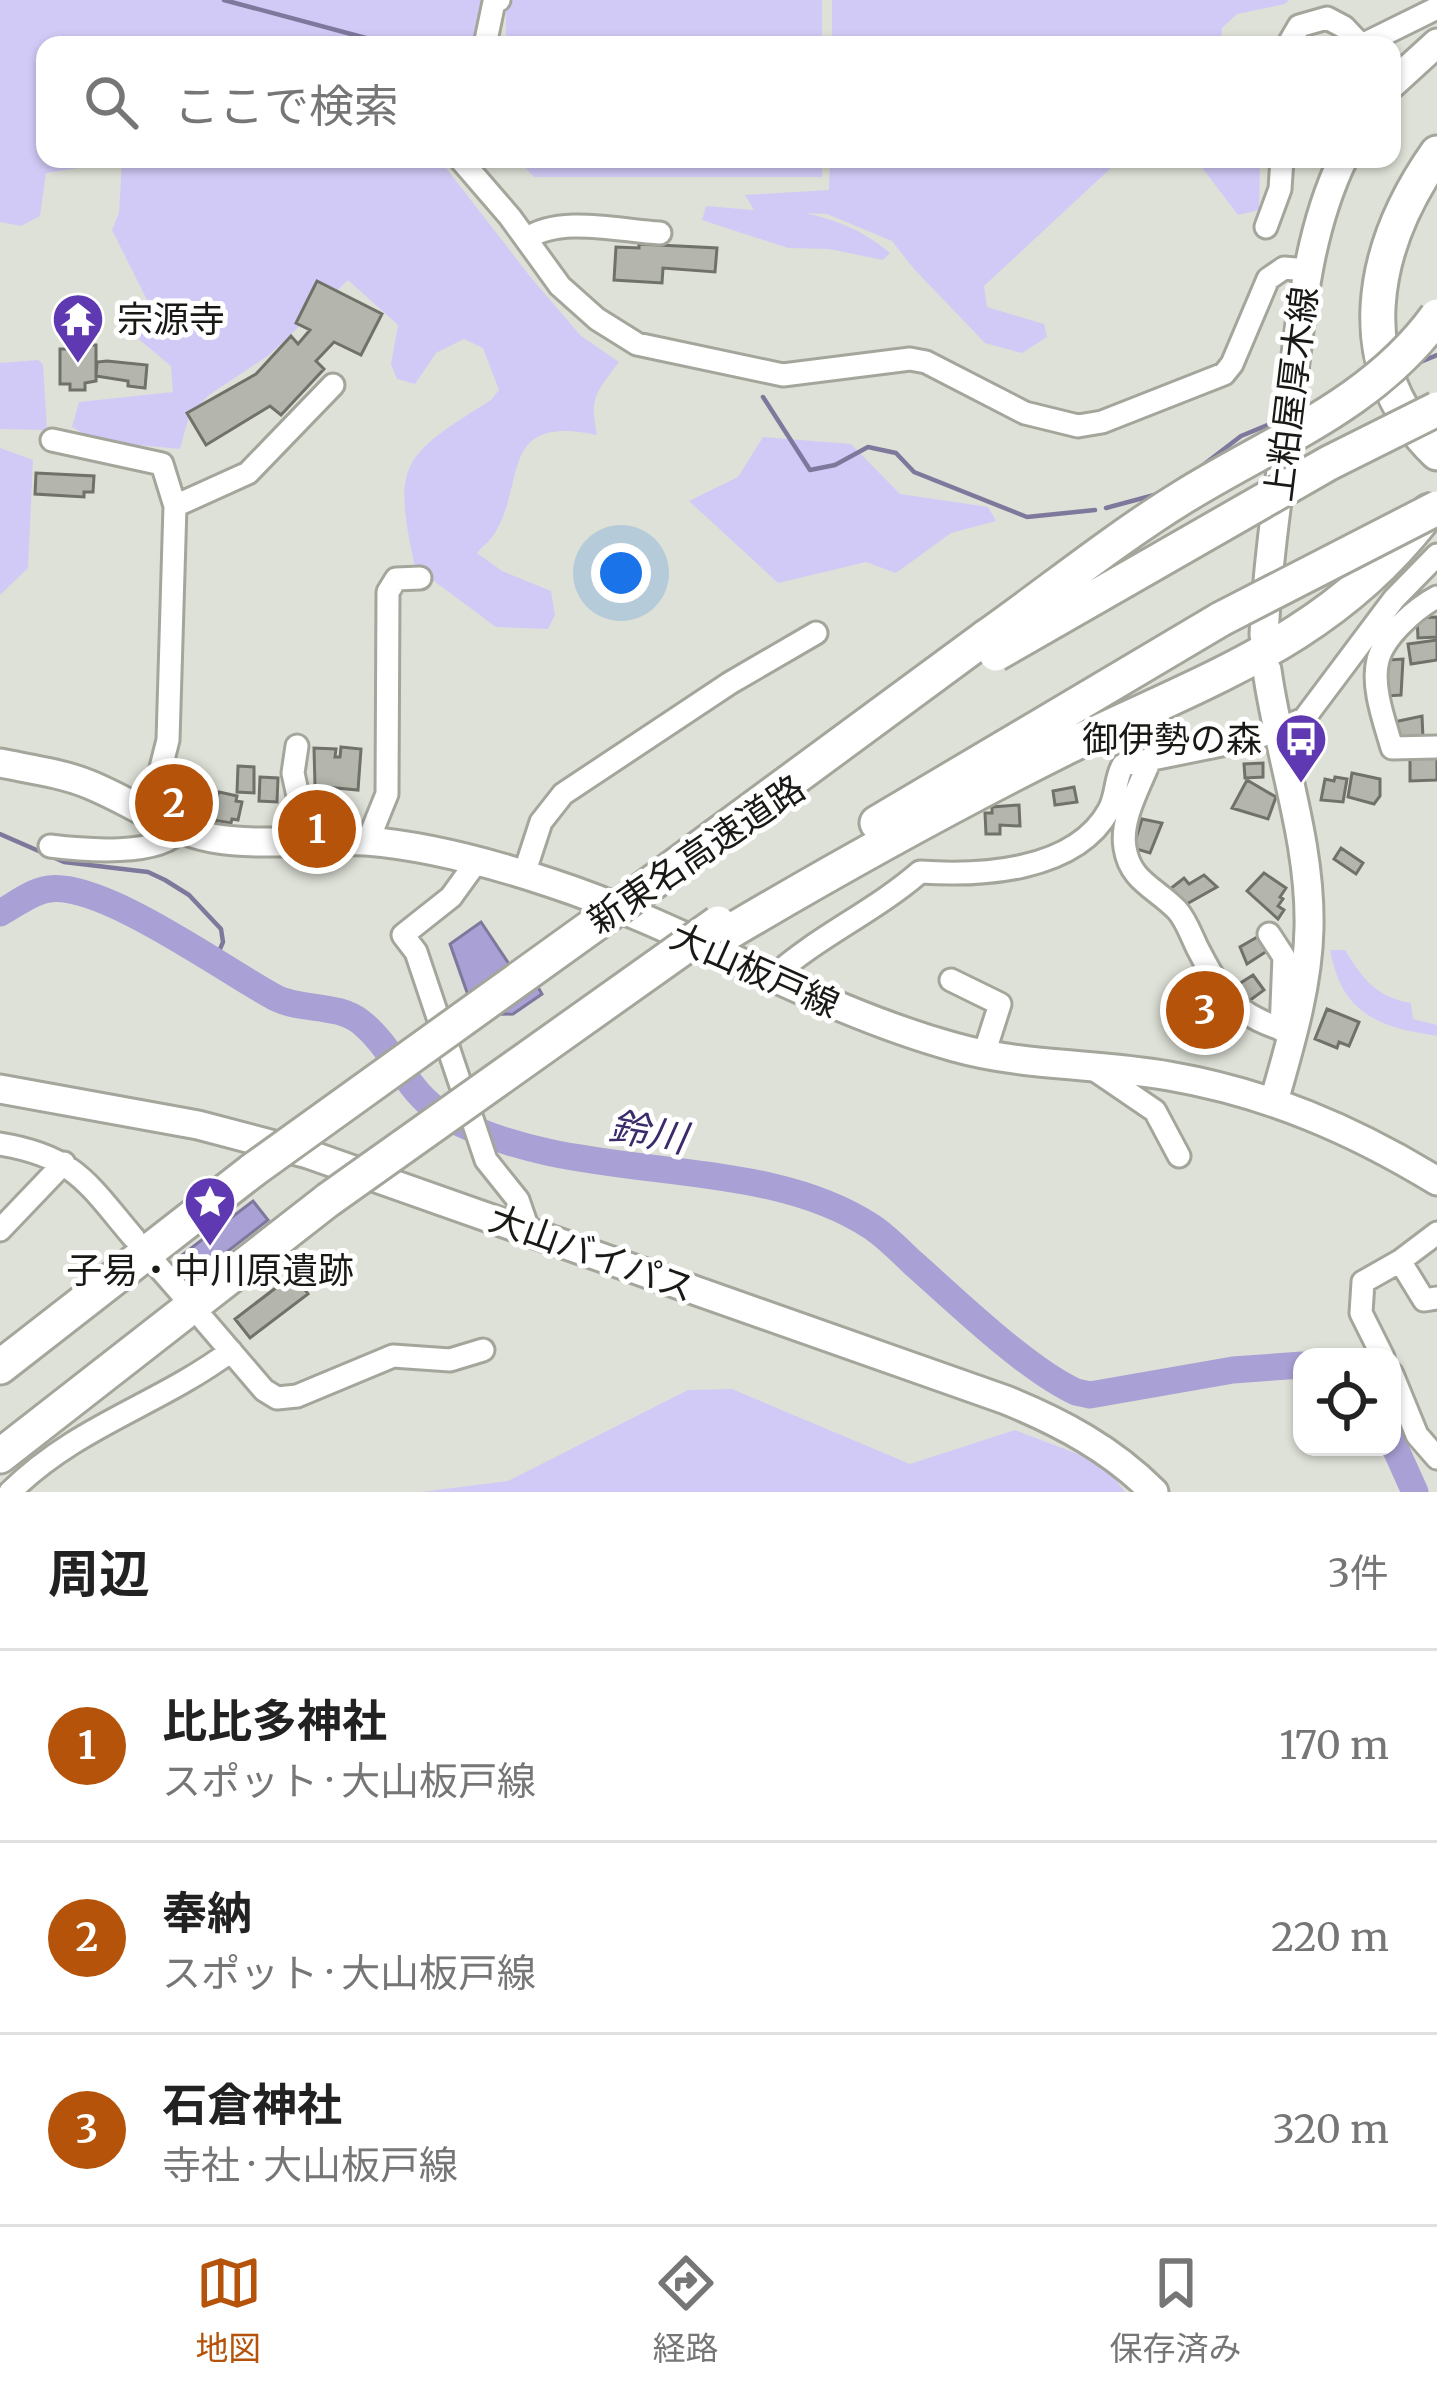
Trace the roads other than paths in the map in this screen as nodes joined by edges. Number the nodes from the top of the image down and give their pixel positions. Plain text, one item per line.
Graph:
1 (499, 0) edge
2 (1437, 8) edge
3 (487, 36) edge
4 (1293, 36) edge
5 (1352, 36) edge
6 (1379, 36) edge
7 (1437, 43) edge
8 (1401, 76) edge
9 (1437, 153) edge
10 (467, 168) edge
11 (1281, 168) edge
12 (1338, 168) edge
13 (1266, 226) dead end
14 (660, 233) dead end
15 (526, 239) junction
16 (1307, 270) junction
17 (1437, 316) edge
18 (333, 385) dead end
19 (1437, 409) edge
20 (52, 440) dead end
21 (1437, 453) edge
22 (1437, 504) edge
23 (175, 506) junction
24 (1437, 555) edge
25 (420, 578) dead end
26 (1437, 597) edge
27 (816, 633) dead end
28 (1264, 634) dead end
29 (990, 646) junction
30 (1267, 670) dead end
31 (1277, 730) junction
32 (296, 746) dead end
33 (1437, 747) edge
34 (1150, 760) junction
35 (0, 763) edge
36 (149, 815) junction
37 (180, 830) junction
38 (330, 840) junction
39 (368, 841) junction
40 (50, 846) dead end
41 (477, 861) junction
42 (524, 874) junction
43 (724, 927) junction
44 (1269, 934) dead end
45 (773, 977) junction
46 (951, 980) dead end
47 (1287, 1031) junction
48 (984, 1054) junction
49 (1092, 1069) junction
50 (0, 1090) edge
51 (1274, 1101) junction
52 (0, 1144) edge
53 (1179, 1156) dead end
54 (64, 1163) junction
55 (1437, 1181) edge
56 (528, 1229) junction
57 (0, 1230) edge
58 (1437, 1233) edge
59 (134, 1238) dead end
60 (1400, 1261) junction
61 (155, 1263) dead end
62 (183, 1295) dead end
63 (1437, 1298) edge
64 (204, 1320) dead end
65 (1378, 1348) edge
66 (483, 1350) dead end
67 (230, 1351) junction
68 (0, 1367) edge
69 (1401, 1396) edge
70 (0, 1456) edge
71 (1437, 1458) edge
72 (10, 1492) edge
73 (1154, 1492) edge

1 - 3 street
2 - 6 street
4 - 5 street
7 - 8 main road
9 - 21 highway
10 - 15 street
11 - 13 street
12 - 16 main road, 上粕屋厚木線
14 - 15 street
15 - 16 street
16 - 28 main road, 上粕屋厚木線
17 - 29 highway, bridge
18 - 23 street
19 - 29 highway, 新東名高速道路, bridge
20 - 23 street
22 - 43 highway, 新東名高速道路, bridge
22 - 43 highway
23 - 36 street
24 - 31 street
25 - 39 street
26 - 33 street
27 - 42 street
29 - 68 highway, 新東名高速道路, bridge
30 - 31 main road
31 - 34 street
31 - 47 main road
32 - 38 street
34 - 45 street
34 - 47 street
35 - 36 main road, 大山板戸線
36 - 37 main road, 大山板戸線
37 - 38 main road, 大山板戸線
37 - 40 street
38 - 39 main road, 大山板戸線
39 - 41 main road, 大山板戸線
41 - 42 main road, 大山板戸線
41 - 56 street
42 - 45 main road, 大山板戸線
43 - 70 highway, bridge
44 - 47 street
45 - 48 main road, 大山板戸線
46 - 48 street
47 - 51 main road
48 - 49 main road, 大山板戸線
49 - 51 main road, 大山板戸線
49 - 53 street
50 - 56 main road, 大山バイパス
51 - 55 main road, 大山板戸線
52 - 54 street
54 - 57 street
54 - 59 street
56 - 73 main road, 大山バイパス
58 - 60 street
60 - 63 street
60 - 65 street
61 - 62 street
64 - 67 street
66 - 67 street
67 - 72 street
69 - 71 street

